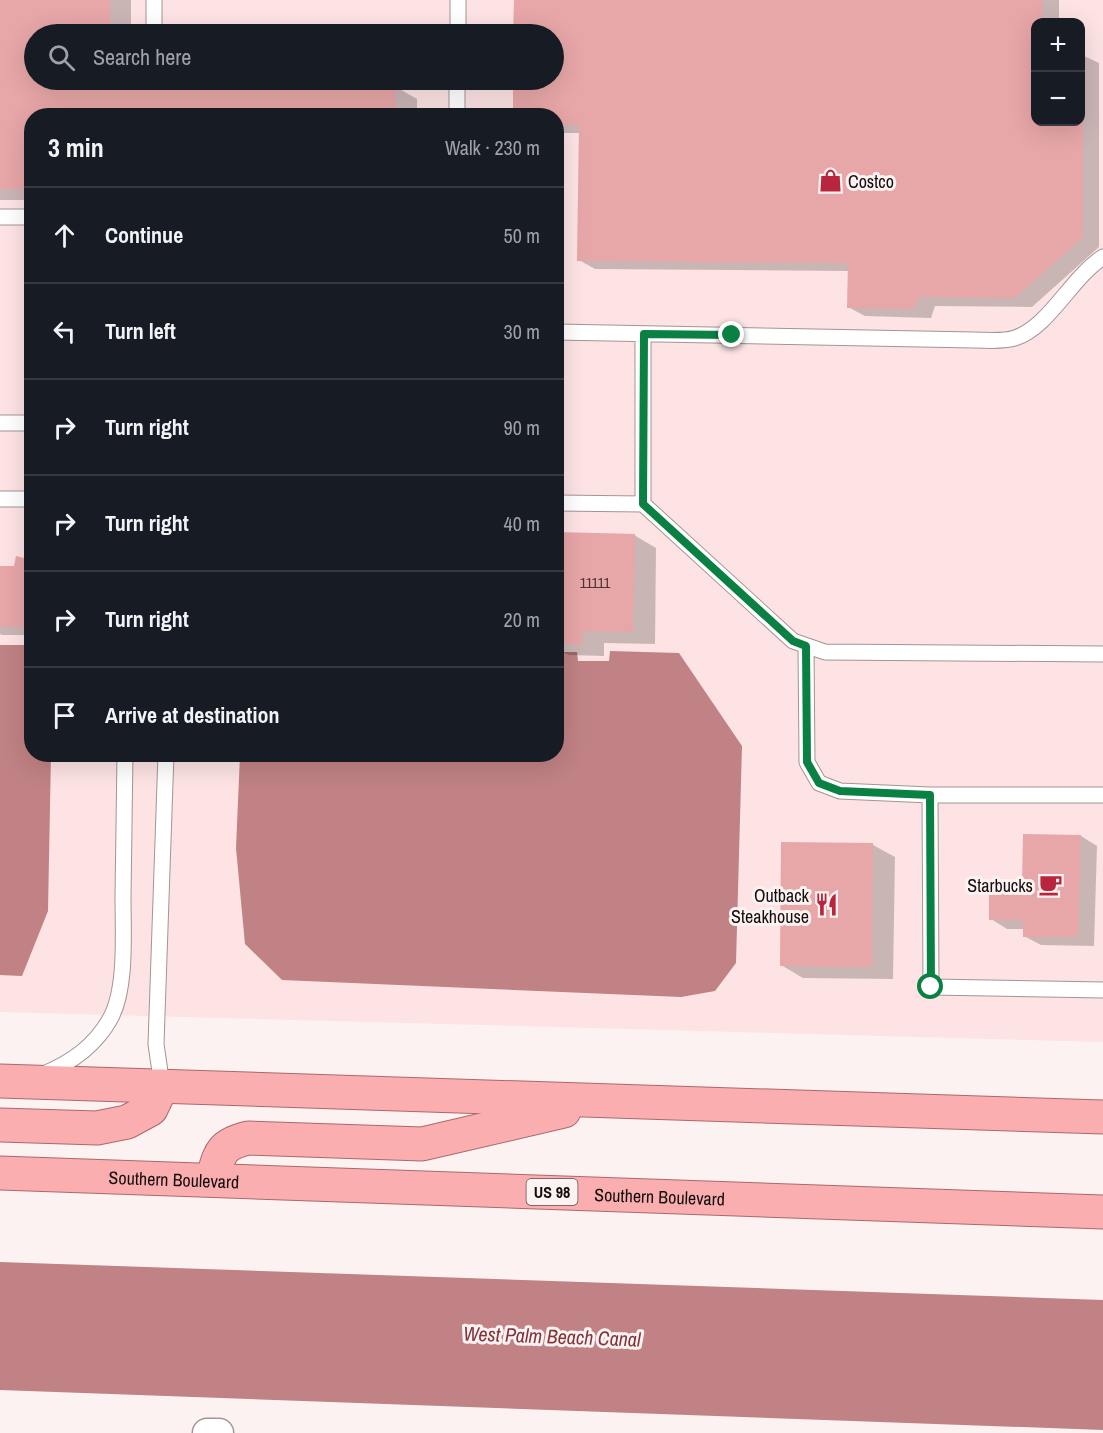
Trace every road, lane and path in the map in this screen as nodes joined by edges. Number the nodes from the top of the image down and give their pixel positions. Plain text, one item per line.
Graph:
1 (154, 0) edge
2 (458, 0) edge
3 (154, 24) edge
4 (458, 24) edge
5 (457, 90) edge
6 (457, 108) edge
7 (0, 217) edge
8 (24, 217) edge
9 (1103, 257) edge
10 (564, 332) edge
11 (644, 334) junction
12 (0, 423) edge
13 (24, 423) edge
14 (0, 499) edge
15 (24, 499) edge
16 (564, 503) edge
17 (643, 504) junction
18 (806, 646) junction
19 (1103, 654) edge
20 (125, 762) edge
21 (165, 762) edge
22 (930, 795) junction
23 (1103, 795) edge
24 (1103, 990) edge
25 (13, 1081) edge
26 (162, 1086) junction
27 (607, 1101) junction
28 (1103, 1117) edge
29 (0, 1125) edge
30 (0, 1173) edge
31 (212, 1180) junction
32 (1103, 1212) edge
33 (207, 1433) edge
34 (219, 1433) edge

1 - 3 lane
2 - 4 lane
5 - 6 lane
7 - 8 lane
9 - 11 lane
10 - 11 lane
11 - 17 lane
12 - 13 lane
14 - 15 lane
16 - 17 lane
17 - 18 lane
18 - 19 lane
18 - 22 lane
20 - 25 lane
21 - 26 lane
22 - 23 lane
22 - 24 lane
25 - 26 highway
26 - 27 highway
26 - 29 highway
27 - 28 highway
27 - 31 highway
30 - 31 highway, Southern Boulevard / US 98
31 - 32 highway, Southern Boulevard / US 98
33 - 34 street

